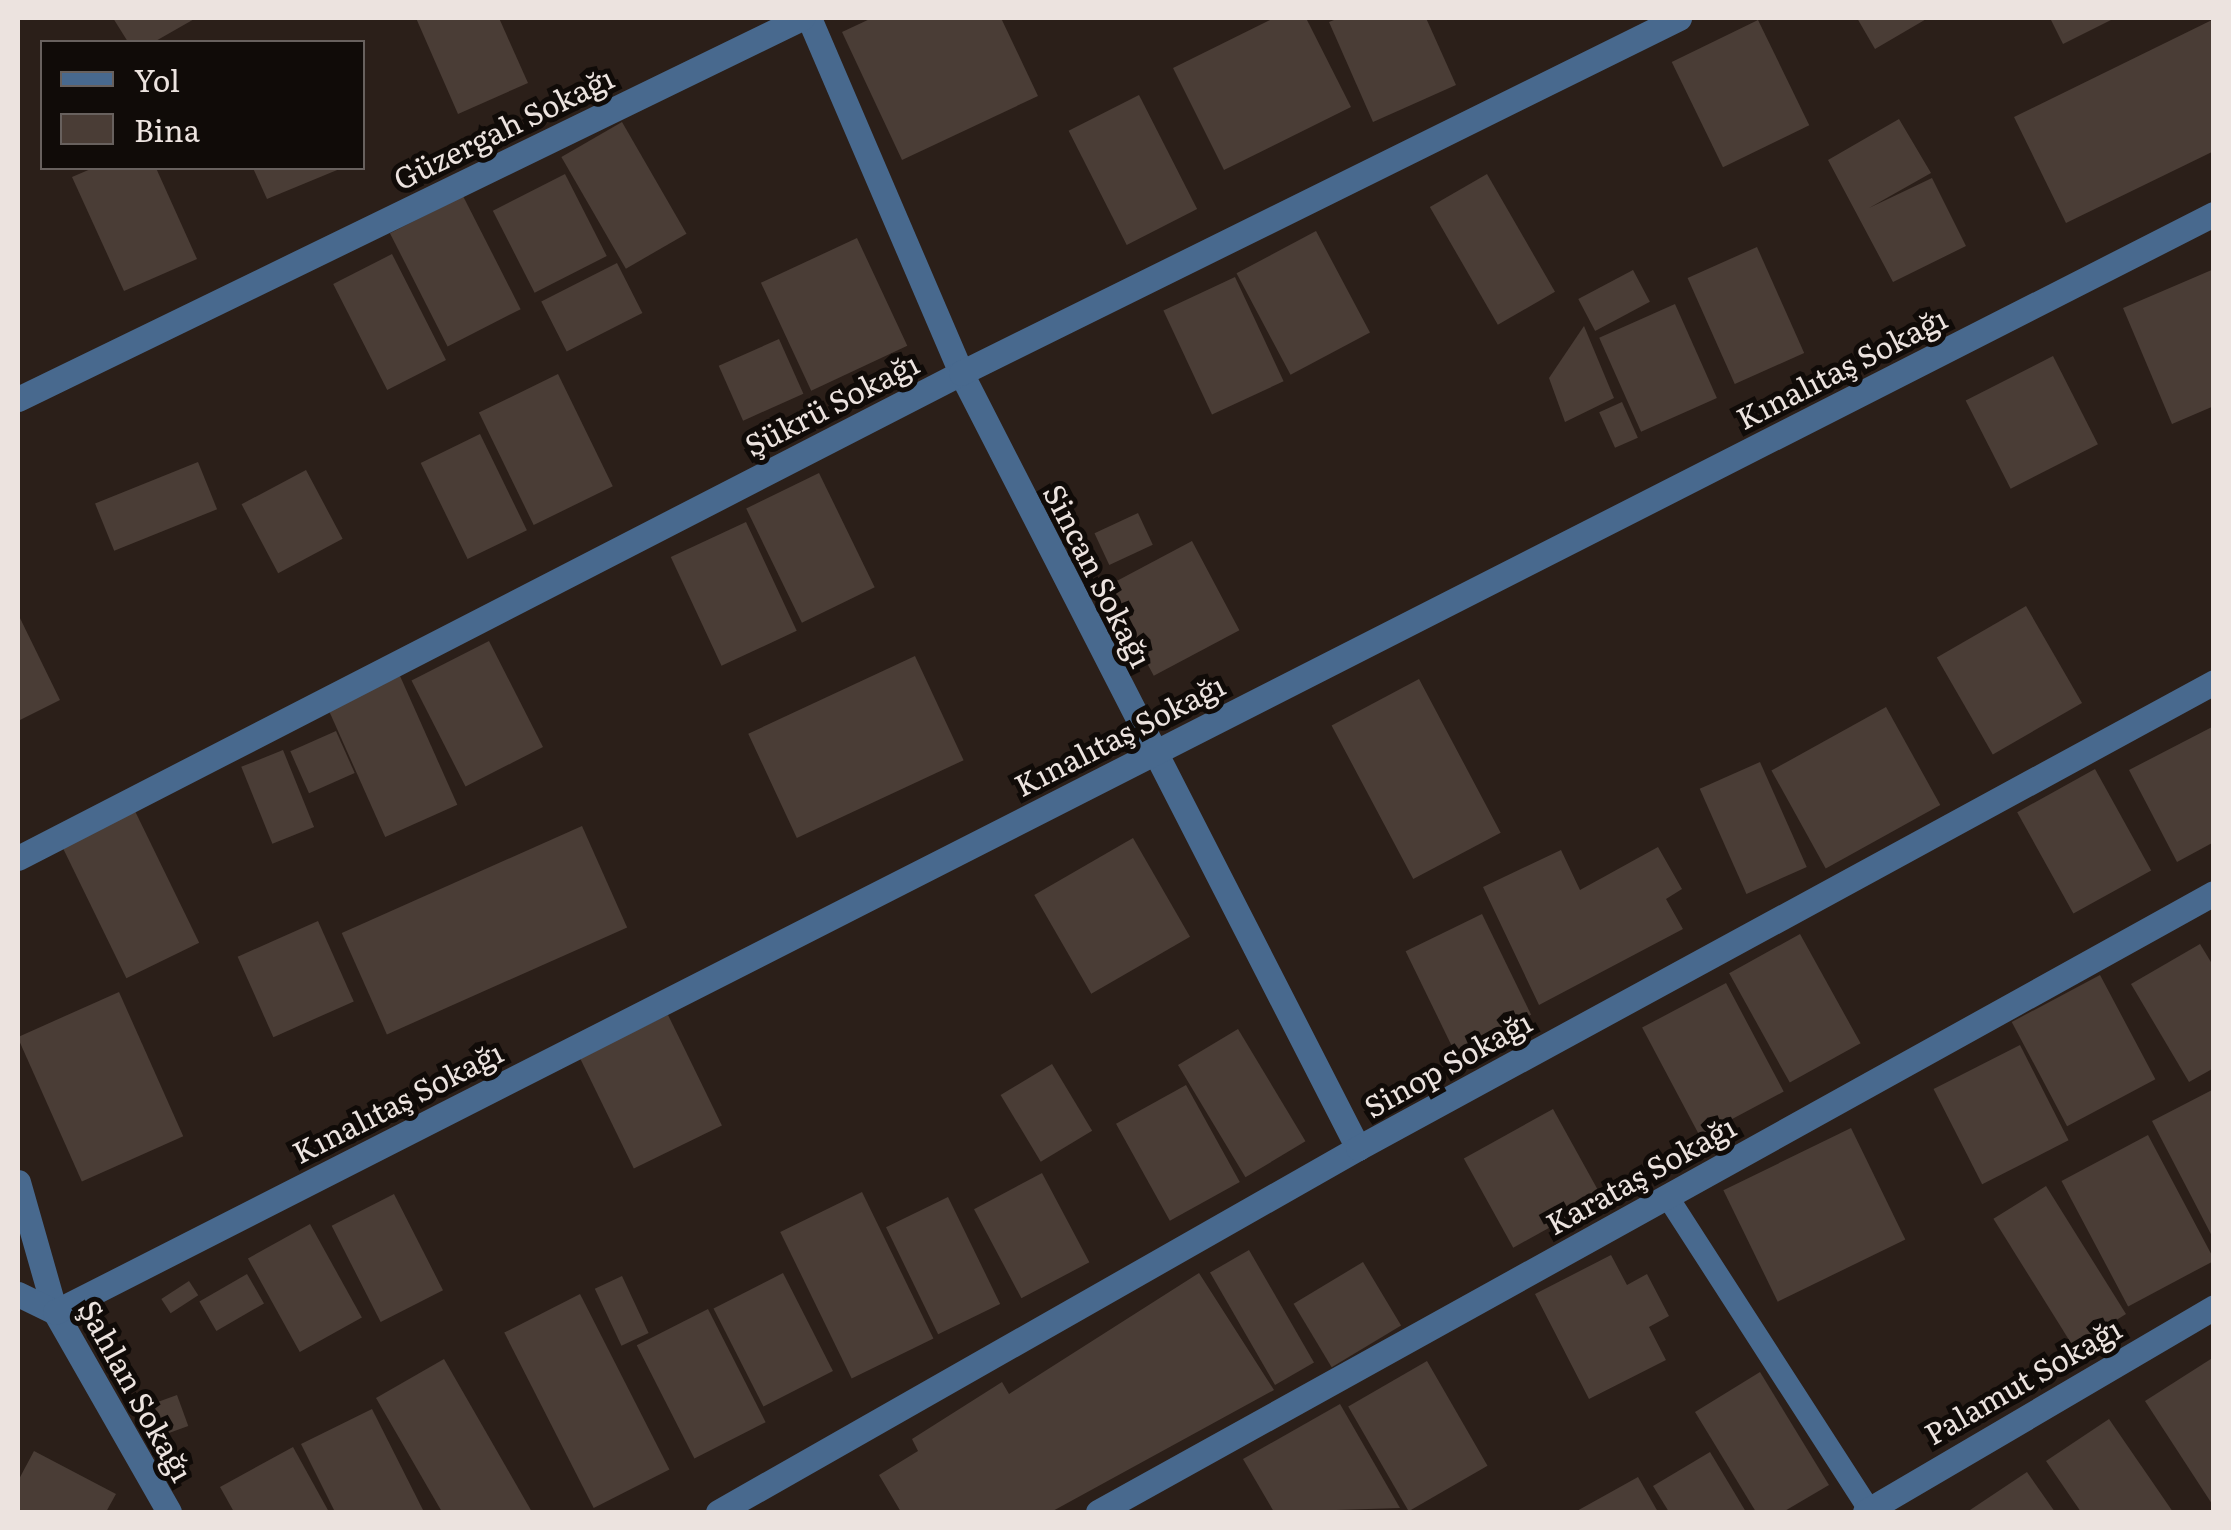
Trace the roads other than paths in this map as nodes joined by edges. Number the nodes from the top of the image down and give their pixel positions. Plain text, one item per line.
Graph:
1 (805, 18) edge
2 (1679, 18) edge
3 (2214, 214) edge
4 (961, 373) junction
5 (18, 400) edge
6 (2214, 682) edge
7 (1152, 754) junction
8 (18, 858) edge
9 (2214, 893) edge
10 (1358, 1148) junction
11 (18, 1182) edge
12 (1667, 1196) junction
13 (18, 1294) edge
14 (2214, 1307) edge
15 (54, 1312) junction
16 (1867, 1511) edge
17 (169, 1512) edge
18 (718, 1512) edge
19 (1098, 1512) edge

1 - 4 street, Sincan Sokağı
1 - 5 street, Güzergah Sokağı
2 - 4 street, Şükrü Sokağı
3 - 7 street, Kınalıtaş Sokağı
4 - 7 street, Sincan Sokağı
4 - 8 street, Şükrü Sokağı
6 - 10 street, Sinop Sokağı
7 - 10 street, Sincan Sokağı
7 - 15 street, Kınalıtaş Sokağı
9 - 12 street, Karataş Sokağı
10 - 18 street, Sinop Sokağı
11 - 15 street, Şahlan Sokağı
12 - 16 lane
12 - 19 street, Karataş Sokağı
13 - 15 street
14 - 16 street, Palamut Sokağı
15 - 17 street, Şahlan Sokağı

